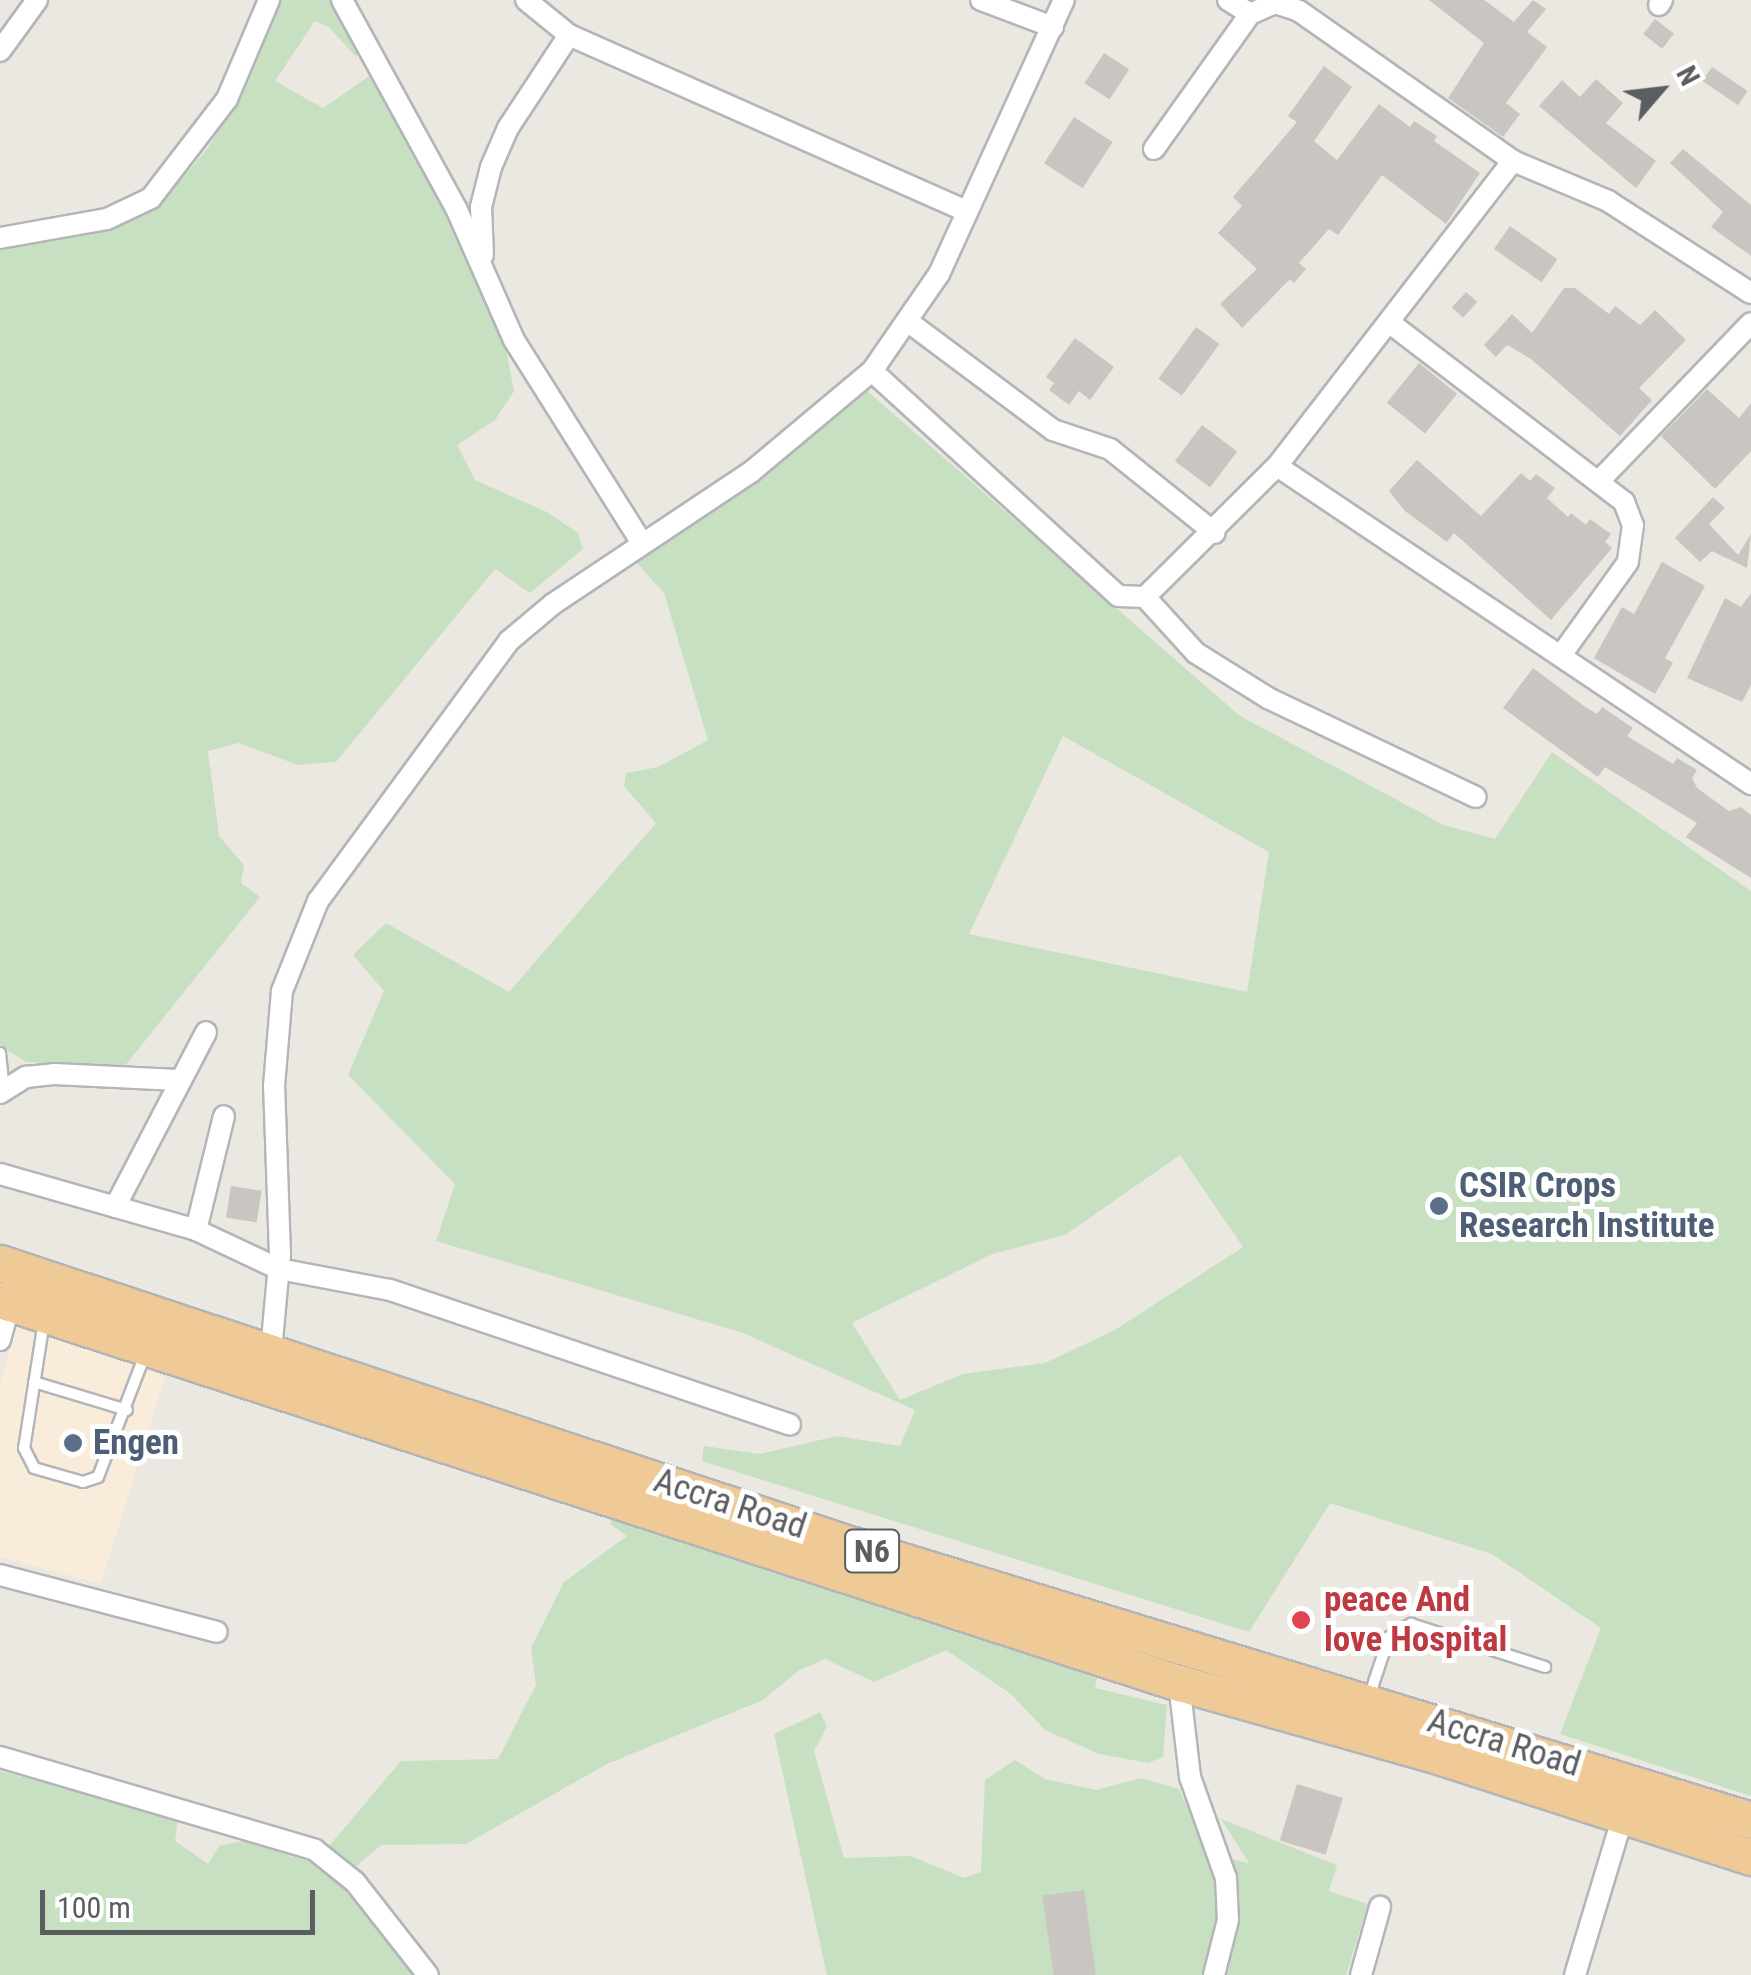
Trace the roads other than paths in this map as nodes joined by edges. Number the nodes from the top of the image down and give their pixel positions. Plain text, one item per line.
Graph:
1 (37, 0) edge
2 (269, 0) edge
3 (342, 0) edge
4 (526, 0) edge
5 (981, 0) edge
6 (1064, 0) edge
7 (1228, 0) edge
8 (1250, 14) junction
9 (1052, 27) junction
10 (569, 36) junction
11 (0, 51) edge
12 (1154, 149) dead end
13 (1514, 161) junction
14 (967, 211) junction
15 (0, 238) edge
16 (483, 268) junction
17 (1751, 293) edge
18 (910, 323) junction
19 (1390, 323) junction
20 (1751, 323) edge
21 (872, 370) junction
22 (1278, 466) junction
23 (1599, 481) junction
24 (1215, 532) junction
25 (641, 542) junction
26 (1145, 597) junction
27 (1562, 654) junction
28 (1751, 784) edge
29 (1476, 797) dead end
30 (206, 1032) dead end
31 (0, 1053) edge
32 (178, 1080) junction
33 (2, 1091) edge
34 (224, 1116) dead end
35 (0, 1174) edge
36 (115, 1207) junction
37 (196, 1230) junction
38 (0, 1263) edge
39 (279, 1269) junction
40 (5, 1302) edge
41 (45, 1316) junction
42 (0, 1340) edge
43 (146, 1349) junction
44 (273, 1352) junction
45 (34, 1382) junction
46 (263, 1388) junction
47 (127, 1410) junction
48 (790, 1425) dead end
49 (0, 1575) edge
50 (217, 1632) dead end
51 (1545, 1667) dead end
52 (1179, 1683) junction
53 (1367, 1703) junction
54 (0, 1757) edge
55 (1623, 1816) junction
56 (1751, 1820) edge
57 (1751, 1857) edge
58 (1380, 1907) dead end
59 (428, 1975) edge
60 (1214, 1975) edge
61 (1361, 1975) edge
62 (1576, 1975) edge

1 - 11 street
2 - 15 street
3 - 16 street
4 - 10 street
5 - 9 street
6 - 9 street
7 - 8 street
8 - 12 street
8 - 13 street
9 - 14 street
10 - 14 street
10 - 16 street
13 - 17 street
13 - 19 street
14 - 18 street
16 - 25 street
18 - 21 street
18 - 24 street
19 - 22 street
19 - 23 street
20 - 23 street
21 - 25 street
21 - 26 street
22 - 24 street
22 - 27 street
23 - 27 street
24 - 26 street
25 - 39 street
26 - 29 street
27 - 28 street
30 - 32 street
31 - 33 lane
32 - 33 street
32 - 36 street
34 - 37 street
35 - 36 street
36 - 37 street
37 - 39 street
38 - 44 highway, Accra Road / N6
39 - 44 street
39 - 48 street
40 - 41 highway, Accra Road / N6
40 - 42 street
41 - 43 highway, Accra Road / N6
41 - 45 lane
43 - 46 highway, Accra Road / N6
43 - 47 lane
44 - 46 street
44 - 53 highway, Accra Road / N6
45 - 47 lane
45 - 47 lane
46 - 52 highway, Accra Road / N6
49 - 50 street
51 - 53 lane
52 - 55 highway, Accra Road / N6
52 - 60 street
53 - 56 highway, Accra Road / N6
54 - 59 street
55 - 57 highway, Accra Road / N6
55 - 62 street
58 - 61 street

